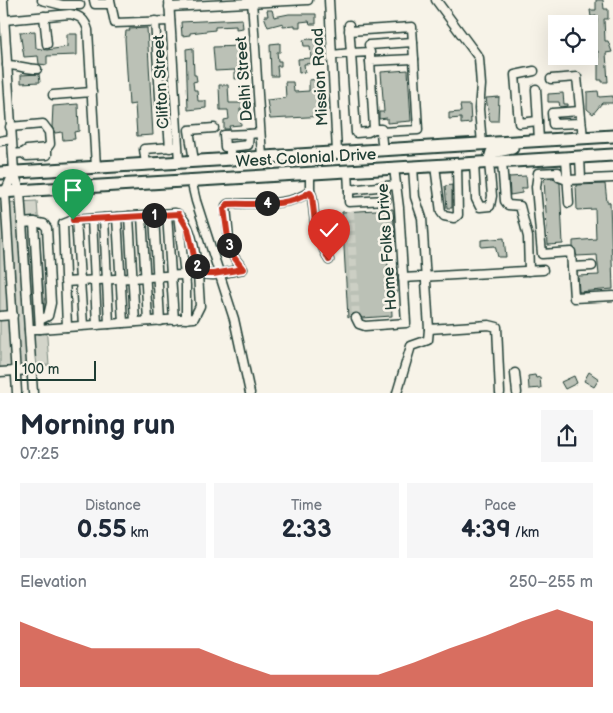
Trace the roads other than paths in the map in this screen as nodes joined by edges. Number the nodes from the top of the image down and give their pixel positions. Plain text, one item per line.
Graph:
1 (3, 0) edge
2 (42, 0) edge
3 (308, 0) edge
4 (329, 0) edge
5 (436, 0) edge
6 (52, 1) edge
7 (252, 1) edge
8 (80, 2) edge
9 (94, 2) edge
10 (110, 2) edge
11 (169, 4) edge
12 (44, 16) junction
13 (4, 20) junction
14 (155, 21) junction
15 (170, 21) junction
16 (368, 27) junction
17 (413, 42) junction
18 (47, 44) dead end
19 (369, 48) junction
20 (351, 53) junction
21 (332, 55) junction
22 (414, 59) junction
23 (370, 61) junction
24 (6, 65) junction
25 (37, 69) dead end
26 (534, 70) dead end
27 (552, 79) dead end
28 (536, 89) dead end
29 (92, 92) junction
30 (53, 95) dead end
31 (580, 110) junction
32 (176, 119) junction
33 (167, 120) junction
34 (538, 121) junction
35 (581, 123) junction
36 (10, 126) junction
37 (214, 128) dead end
38 (418, 130) junction
39 (427, 130) dead end
40 (378, 131) junction
41 (260, 133) junction
42 (250, 134) junction
43 (613, 136) edge
44 (583, 138) junction
45 (11, 140) junction
46 (539, 140) junction
47 (0, 141) edge
48 (482, 144) junction
49 (230, 147) junction
50 (172, 148) junction
51 (383, 150) junction
52 (338, 152) junction
53 (13, 154) junction
54 (613, 155) edge
55 (262, 157) junction
56 (580, 157) junction
57 (566, 158) junction
58 (228, 159) junction
59 (194, 161) junction
60 (174, 162) junction
61 (489, 162) junction
62 (502, 162) junction
63 (474, 163) junction
64 (146, 164) junction
65 (457, 164) junction
66 (437, 166) junction
67 (96, 167) junction
68 (413, 167) junction
69 (394, 168) junction
70 (348, 171) junction
71 (14, 172) junction
72 (0, 173) edge
73 (310, 173) junction
74 (292, 174) junction
75 (613, 178) edge
76 (582, 179) junction
77 (192, 180) junction
78 (567, 180) junction
79 (136, 184) junction
80 (396, 185) junction
81 (385, 188) junction
82 (349, 190) junction
83 (20, 191) junction
84 (3, 192) edge
85 (310, 192) junction
86 (349, 202) junction
87 (569, 203) dead end
88 (350, 211) tunnel mouth
89 (167, 214) junction
90 (178, 214) junction
91 (154, 215) junction
92 (129, 216) junction
93 (142, 216) junction
94 (117, 217) junction
95 (104, 218) junction
96 (92, 219) junction
97 (76, 220) junction
98 (3, 221) edge
99 (34, 222) junction
100 (22, 223) junction
101 (329, 260) dead end
102 (36, 264) junction
103 (49, 264) junction
104 (25, 265) junction
105 (592, 266) dead end
106 (572, 267) junction
107 (0, 268) edge
108 (10, 268) junction
109 (543, 270) dead end
110 (529, 271) junction
111 (219, 273) junction
112 (185, 274) junction
113 (198, 274) junction
114 (171, 275) junction
115 (158, 276) junction
116 (426, 276) junction
117 (146, 277) junction
118 (133, 278) junction
119 (403, 278) junction
120 (108, 280) junction
121 (121, 280) junction
122 (80, 281) junction
123 (96, 281) junction
124 (65, 282) junction
125 (613, 296) edge
126 (12, 315) junction
127 (0, 316) edge
128 (356, 318) dead end
129 (40, 320) junction
130 (174, 320) junction
131 (186, 320) junction
132 (148, 321) junction
133 (160, 321) junction
134 (135, 322) junction
135 (124, 323) junction
136 (97, 324) junction
137 (109, 324) junction
138 (68, 326) junction
139 (84, 326) junction
140 (29, 329) junction
141 (40, 329) junction
142 (429, 329) junction
143 (32, 370) junction
144 (16, 371) junction
145 (0, 372) edge
146 (516, 373) dead end
147 (17, 393) edge
148 (33, 393) edge
149 (250, 393) edge
150 (397, 393) edge
151 (500, 393) edge
152 (517, 393) edge

1 - 13 street
2 - 6 street
3 - 7 street
4 - 21 street, Mission Road
5 - 48 street
6 - 8 street
7 - 11 street
7 - 41 street, Delhi Street
8 - 9 street
9 - 10 street
10 - 14 street
11 - 15 street, Clifton Street
12 - 13 street
12 - 18 street
12 - 29 street
13 - 24 street
14 - 15 street
14 - 33 street
15 - 32 street, Clifton Street
16 - 17 street
16 - 19 street
16 - 20 street
17 - 19 street
17 - 22 street
19 - 20 street
19 - 23 street
20 - 21 street
20 - 40 street
21 - 52 street, Mission Road
22 - 23 street
22 - 38 street
23 - 40 street
24 - 25 street
24 - 36 street
26 - 34 street
27 - 31 street
28 - 34 street
29 - 30 street
29 - 67 street
31 - 35 street
31 - 35 street
32 - 33 street
32 - 50 street, Clifton Street
33 - 50 street
34 - 46 street
35 - 44 street
36 - 45 street
36 - 53 street
37 - 59 street
38 - 39 street
38 - 40 street
40 - 51 street
41 - 42 street
41 - 55 street, Delhi Street
42 - 49 street
42 - 49 street
43 - 44 highway, West Colonial Drive
44 - 46 highway, West Colonial Drive
45 - 47 street
45 - 53 street
46 - 48 highway, West Colonial Drive
46 - 61 highway
48 - 51 highway, West Colonial Drive
48 - 66 highway
49 - 58 street
50 - 60 street, Clifton Street
50 - 64 street
51 - 52 highway, West Colonial Drive
52 - 55 highway, West Colonial Drive
52 - 74 highway
53 - 71 street
54 - 56 highway, West Colonial Drive
55 - 58 highway, West Colonial Drive
56 - 57 highway, West Colonial Drive
56 - 76 street
57 - 62 highway, West Colonial Drive
57 - 78 street
58 - 59 highway, West Colonial Drive
58 - 77 highway
59 - 60 highway, West Colonial Drive
60 - 64 highway, West Colonial Drive
60 - 79 highway
61 - 62 highway, West Colonial Drive
61 - 63 highway, West Colonial Drive
61 - 63 street
62 - 110 street
63 - 65 highway, West Colonial Drive
64 - 67 highway, West Colonial Drive
65 - 66 highway, West Colonial Drive
65 - 66 street
66 - 68 highway, West Colonial Drive
67 - 71 highway, West Colonial Drive
68 - 69 highway, West Colonial Drive
68 - 116 street
69 - 70 highway, West Colonial Drive
69 - 80 street, Home Folks Drive
70 - 73 highway, West Colonial Drive
70 - 82 street
71 - 72 highway, West Colonial Drive
71 - 83 street
71 - 84 street
73 - 74 highway, West Colonial Drive
73 - 85 street
74 - 77 highway, West Colonial Drive
75 - 76 street
76 - 78 street
77 - 79 highway, West Colonial Drive
77 - 111 street
78 - 87 street
78 - 106 street
79 - 83 highway, West Colonial Drive
80 - 81 street
80 - 119 street, Home Folks Drive
81 - 82 street
81 - 86 street
82 - 86 street
83 - 84 highway, West Colonial Drive
83 - 100 street
84 - 98 street
85 - 101 street
85 - 111 street
86 - 88 street
89 - 90 street
89 - 91 street
89 - 114 street
90 - 112 street
90 - 113 street
91 - 93 street
91 - 115 street
92 - 93 street
92 - 94 street
92 - 118 street
93 - 117 street
94 - 95 street
94 - 121 street
95 - 96 street
95 - 120 street
96 - 97 street
96 - 123 street
97 - 122 street
97 - 124 street
98 - 108 street
99 - 100 street
99 - 102 street
99 - 103 street
100 - 104 street
102 - 103 street
102 - 104 street
102 - 129 street
103 - 129 street
104 - 140 street
105 - 106 street
106 - 125 street
107 - 108 street
108 - 126 street
109 - 110 street
110 - 116 street
111 - 113 street
111 - 149 street
112 - 113 street
112 - 114 street
112 - 131 street
113 - 131 street
114 - 115 street
114 - 130 street
115 - 117 street
115 - 133 street
116 - 119 street
116 - 142 street
117 - 118 street
117 - 132 street
118 - 121 street
118 - 134 street
119 - 128 street, Home Folks Drive
120 - 121 street
120 - 123 street
120 - 137 street
121 - 135 street
122 - 123 street
122 - 124 street
122 - 139 street
123 - 136 street
124 - 138 street
126 - 127 street
126 - 144 street
129 - 141 street
130 - 131 street
130 - 133 street
132 - 133 street
132 - 134 street
134 - 135 street
135 - 137 street
136 - 137 street
136 - 139 street
138 - 139 street
138 - 141 street
140 - 141 street
140 - 143 street
142 - 150 street
142 - 151 street
143 - 144 street
143 - 148 street
144 - 145 street
144 - 147 street
146 - 152 street

